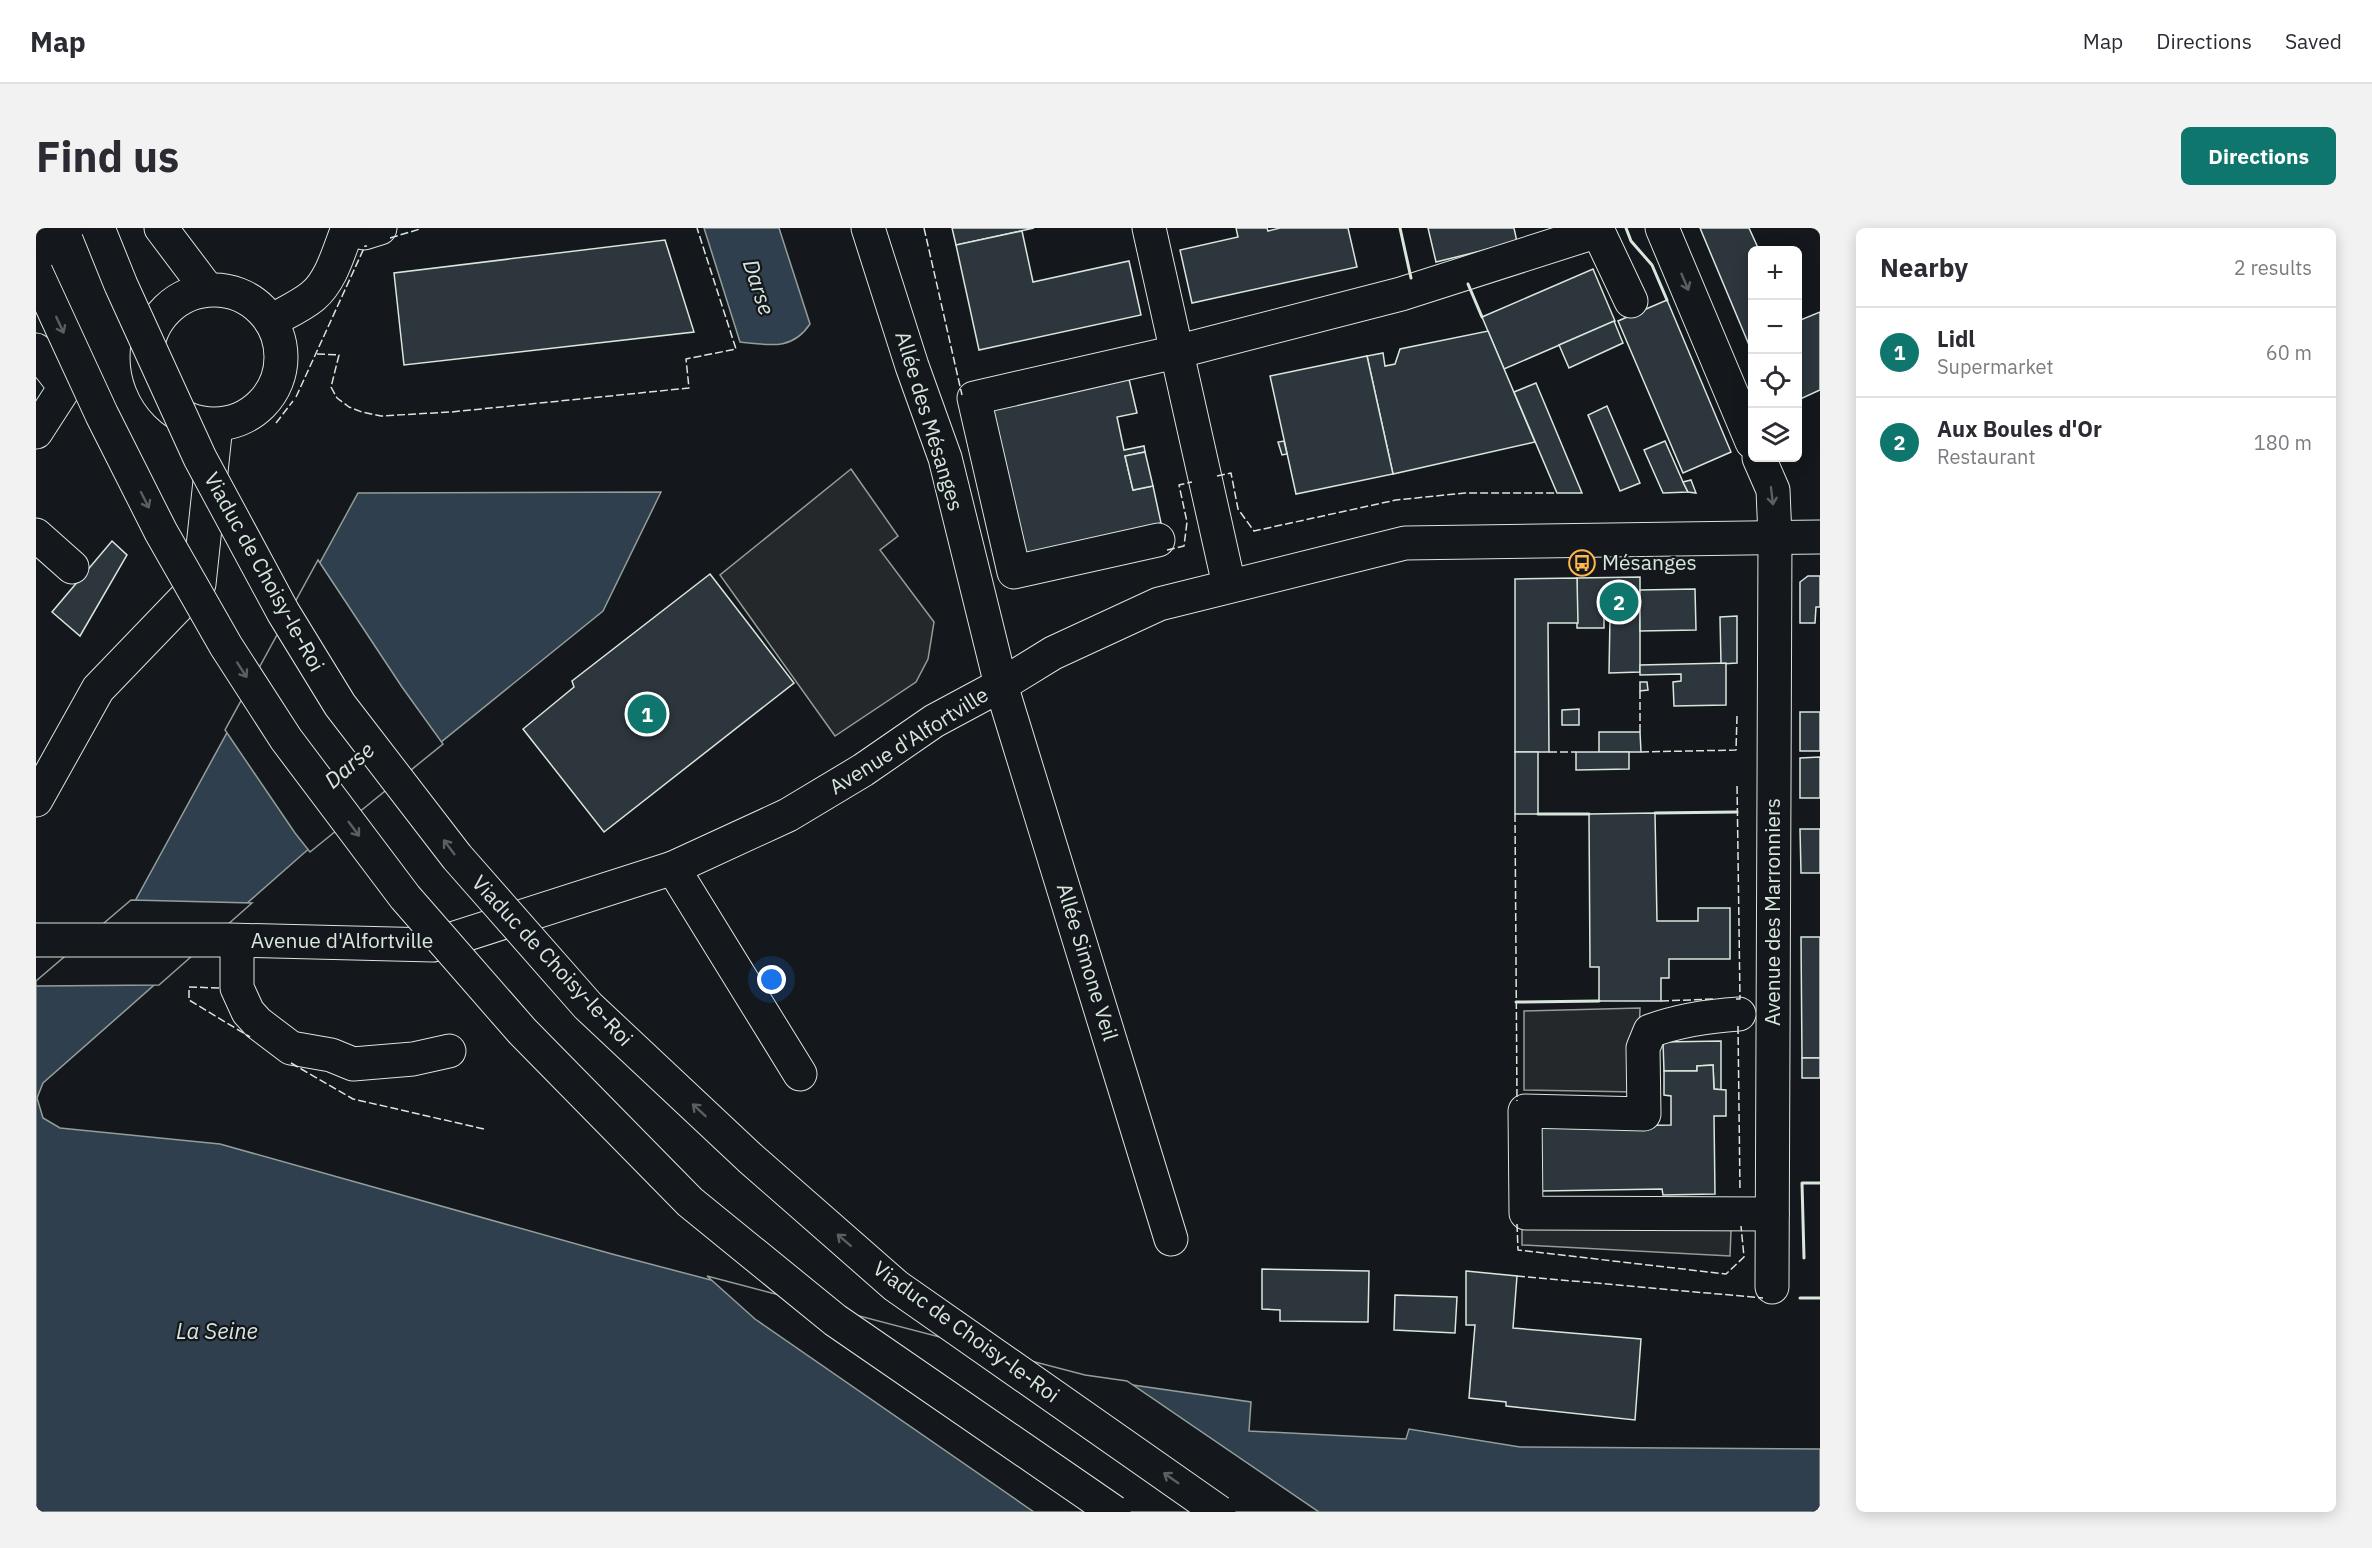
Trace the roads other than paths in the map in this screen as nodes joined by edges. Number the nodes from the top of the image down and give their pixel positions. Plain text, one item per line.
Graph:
1 (98, 228) edge
2 (160, 228) edge
3 (348, 228) edge
4 (380, 228) edge
5 (868, 228) edge
6 (1149, 228) edge
7 (1662, 228) edge
8 (1554, 236) edge
9 (36, 272) edge
10 (207, 289) junction
11 (1631, 301) dead end
12 (271, 321) junction
13 (36, 350) edge
14 (1176, 352) junction
15 (216, 425) junction
16 (36, 432) edge
17 (1748, 432) edge
18 (1761, 462) edge
19 (36, 535) edge
20 (1775, 537) junction
21 (1820, 537) edge
22 (1158, 540) dead end
23 (72, 567) dead end
24 (1229, 585) junction
25 (1001, 685) junction
26 (36, 800) edge
27 (674, 868) junction
28 (42, 940) edge
29 (233, 940) junction
30 (1739, 1014) dead end
31 (449, 1051) dead end
32 (800, 1074) dead end
33 (1772, 1214) junction
34 (1171, 1239) dead end
35 (1772, 1287) dead end
36 (1114, 1512) edge
37 (1219, 1512) edge

37 -> 1 main road, Viaduc de Choisy-le-Roi, bridge
2 - 10 main road
3 - 4 main road
3 - 12 main road
5 - 25 main road, Allée des Mésanges
6 - 14 main road
7 -> 17 main road
8 - 11 main road
8 - 14 main road
9 -> 36 main road, bridge
10 - 12 main road
10 - 15 main road
12 - 15 main road
13 - 16 main road
14 - 22 main road
14 - 24 main road
15 - 26 main road
18 -> 20 main road, Avenue des Marronniers
19 - 23 main road
20 - 21 main road, Avenue d'Alfortville
20 - 24 main road, Avenue d'Alfortville
20 - 33 main road, Avenue des Marronniers
24 - 25 main road, Avenue d'Alfortville
25 - 27 main road, Avenue d'Alfortville
25 - 34 main road, Allée Simone Veil
27 - 29 main road, Avenue d'Alfortville
27 - 32 main road
28 - 29 main road, Avenue d'Alfortville
29 - 31 main road
30 - 33 main road
33 - 35 main road, Avenue des Marronniers

